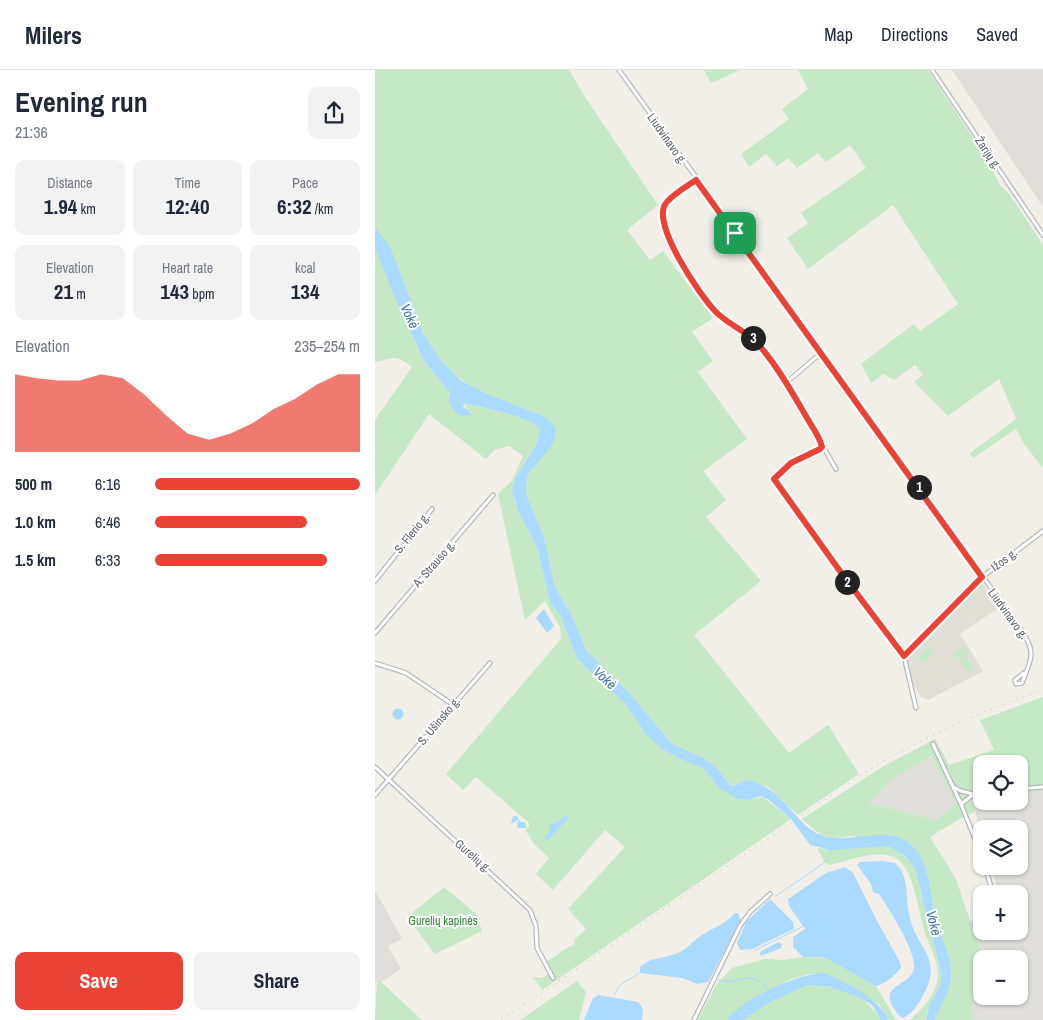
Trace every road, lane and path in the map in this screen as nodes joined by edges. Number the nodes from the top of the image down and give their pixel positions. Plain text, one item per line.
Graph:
1 (619, 70) edge
2 (932, 70) edge
3 (696, 180) junction
4 (1043, 235) edge
5 (821, 353) junction
6 (786, 383) junction
7 (822, 447) junction
8 (836, 469) dead end
9 (493, 496) dead end
10 (432, 509) dead end
11 (1043, 531) edge
12 (982, 577) junction
13 (375, 581) edge
14 (375, 633) edge
15 (904, 656) junction
16 (490, 662) dead end
17 (375, 663) edge
18 (1024, 673) dead end
19 (452, 704) junction
20 (916, 708) dead end
21 (933, 744) dead end
22 (375, 767) edge
23 (389, 780) junction
24 (953, 786) junction
25 (1043, 787) edge
26 (1028, 788) edge
27 (973, 794) edge
28 (375, 795) edge
29 (973, 795) edge
30 (961, 804) junction
31 (973, 834) edge
32 (770, 894) dead end
33 (553, 978) dead end
34 (694, 1020) edge

1 - 3 street, Liudvinavo g.
2 - 4 street, Žarijų g.
3 - 5 street, Liudvinavo g.
3 - 6 street
5 - 6 street
5 - 12 street, Liudvinavo g.
6 - 7 street
7 - 8 street
7 - 15 street
9 - 14 street, A. Strauso g.
10 - 13 street, S. Flerio g.
11 - 12 street, Ižos g.
12 - 15 street, Ižos g.
12 - 18 street, Liudvinavo g.
15 - 20 street
16 - 19 street, S. Ušinsko g.
17 - 19 street
19 - 23 street, S. Ušinsko g.
21 - 24 street
22 - 23 street, Gurelių g.
23 - 28 street, S. Ušinsko g.
23 - 33 street, Gurelių g.
24 - 27 street
24 - 30 street
25 - 26 street
29 - 30 street
30 - 31 street
32 - 34 street

